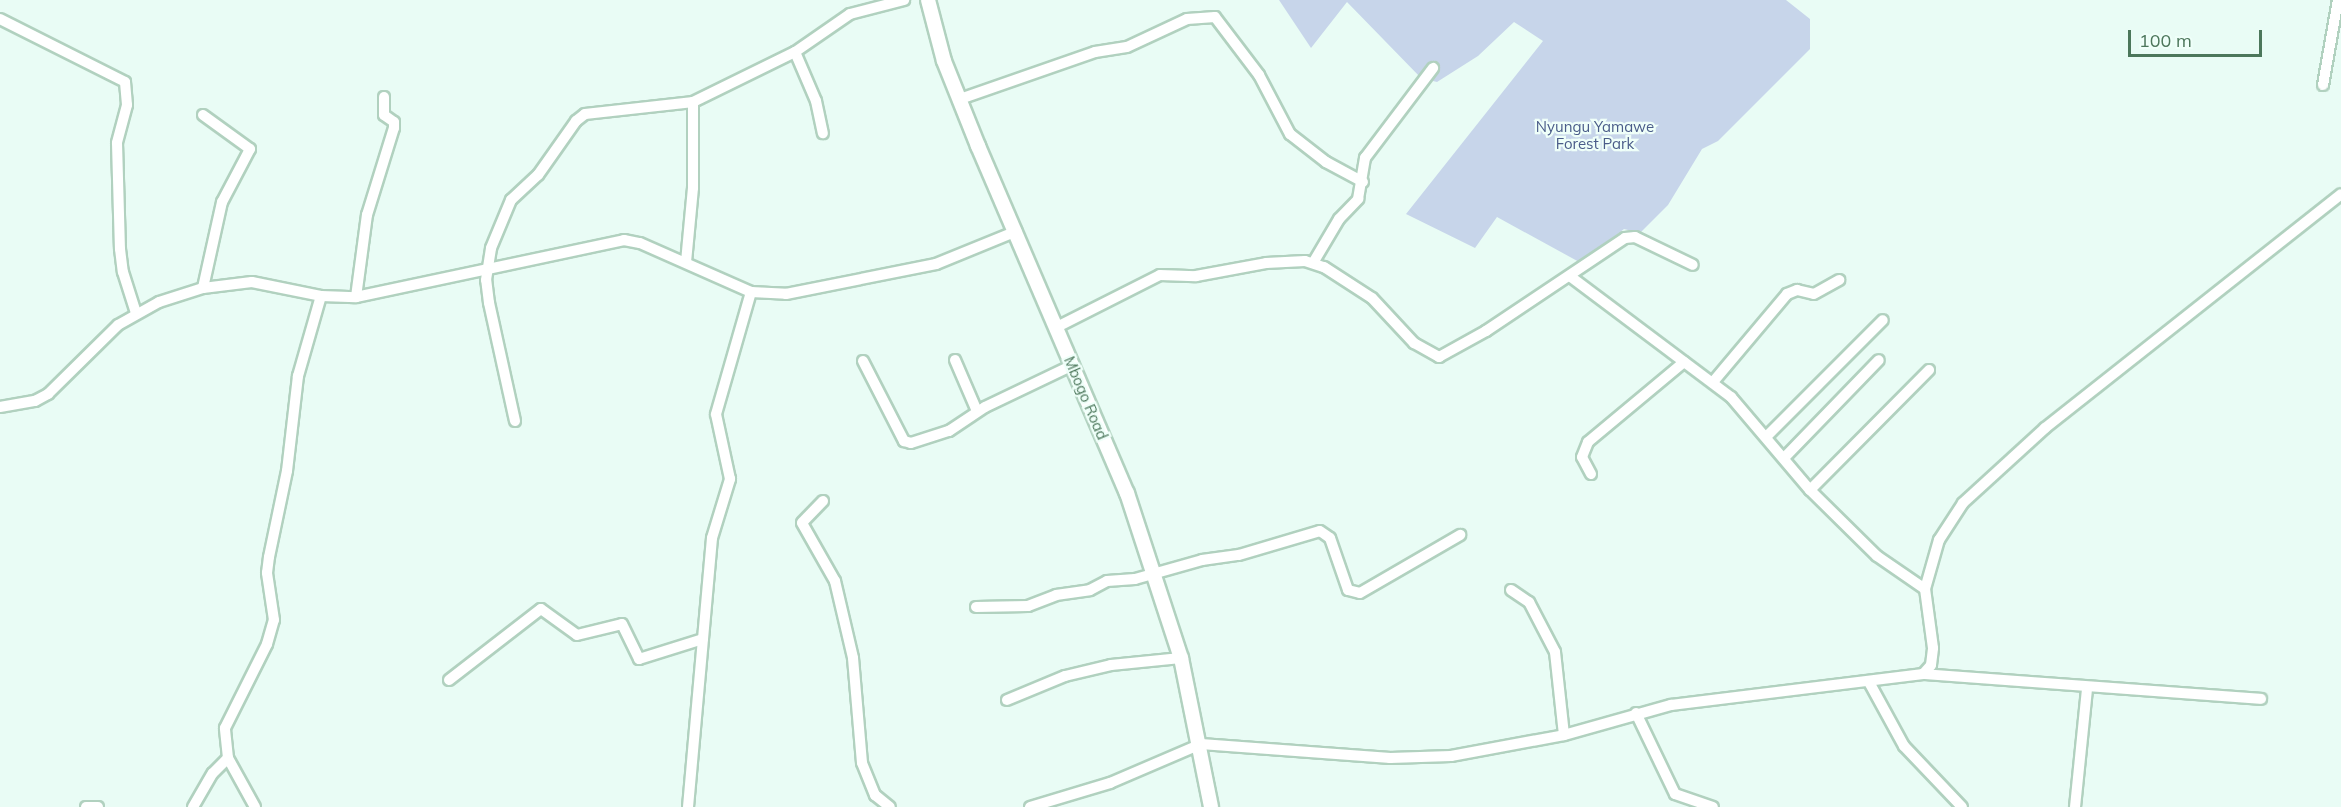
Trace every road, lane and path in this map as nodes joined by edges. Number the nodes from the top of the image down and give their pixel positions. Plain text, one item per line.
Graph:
1 (864, 0) edge
2 (904, 0) edge
3 (928, 0) edge
4 (2337, 0) edge
5 (878, 4) junction
6 (0, 19) edge
7 (795, 52) junction
8 (1433, 68) dead end
9 (2323, 85) dead end
10 (384, 97) dead end
11 (960, 99) junction
12 (693, 102) junction
13 (203, 115) dead end
14 (823, 133) dead end
15 (1363, 182) junction
16 (2341, 194) edge
17 (1017, 231) junction
18 (686, 262) junction
19 (1313, 263) junction
20 (1693, 265) dead end
21 (487, 270) junction
22 (1571, 277) junction
23 (1839, 280) dead end
24 (203, 288) junction
25 (751, 292) junction
26 (321, 296) junction
27 (356, 297) junction
28 (136, 313) junction
29 (1883, 320) dead end
30 (1057, 327) junction
31 (956, 360) dead end
32 (1878, 360) dead end
33 (863, 361) dead end
34 (1684, 362) junction
35 (1071, 366) junction
36 (1929, 370) dead end
37 (1713, 382) junction
38 (0, 407) edge
39 (977, 411) junction
40 (515, 421) dead end
41 (1766, 437) junction
42 (1784, 458) junction
43 (1591, 474) dead end
44 (1810, 490) junction
45 (823, 501) dead end
46 (1460, 535) dead end
47 (1154, 573) junction
48 (1925, 588) junction
49 (1511, 590) dead end
50 (976, 607) dead end
51 (703, 639) junction
52 (1181, 658) junction
53 (1923, 674) junction
54 (449, 680) dead end
55 (1869, 682) junction
56 (2087, 688) junction
57 (2261, 699) dead end
58 (1006, 700) dead end
59 (1636, 713) junction
60 (1564, 735) junction
61 (1201, 744) junction
62 (228, 758) junction
63 (86, 807) edge
64 (98, 807) edge
65 (193, 807) edge
66 (255, 807) edge
67 (688, 807) edge
68 (890, 807) edge
69 (1030, 807) edge
70 (1211, 807) edge
71 (1713, 807) edge
72 (1962, 807) edge
73 (2075, 807) edge

1 - 5 street
2 - 5 street
3 - 11 main road, Mbogo Road
4 - 9 street
5 - 7 street
6 - 28 street
7 - 12 street
7 - 14 street
8 - 15 street
10 - 27 street
11 - 15 street
11 - 17 main road, Mbogo Road
12 - 18 street
12 - 21 street
13 - 24 street
15 - 19 street
16 - 48 street
17 - 25 street
17 - 30 main road, Mbogo Road
18 - 21 street
18 - 25 street
19 - 22 street
19 - 30 street
20 - 22 street
21 - 27 street
21 - 40 street
22 - 34 street
23 - 37 street
24 - 26 street
24 - 28 street
25 - 51 street
26 - 27 street
26 - 62 street
28 - 38 street
29 - 41 street
30 - 35 main road, Mbogo Road
31 - 39 street
32 - 42 street
33 - 39 street
34 - 37 street
34 - 43 street
35 - 39 street
35 - 47 main road, Mbogo Road
36 - 44 street
37 - 41 street
41 - 42 street
42 - 44 street
44 - 48 street
45 - 68 street
46 - 47 street
47 - 50 street
47 - 52 main road, Mbogo Road
48 - 53 street
49 - 60 street
51 - 54 street
51 - 67 street
52 - 58 street
52 - 61 main road, Mbogo Road
53 - 55 street
53 - 56 street
55 - 59 street
55 - 72 street
56 - 57 street
56 - 73 street
59 - 60 street
59 - 71 street
60 - 61 street
61 - 69 street
61 - 70 main road, Mbogo Road
62 - 65 street
62 - 66 street
63 - 64 street

